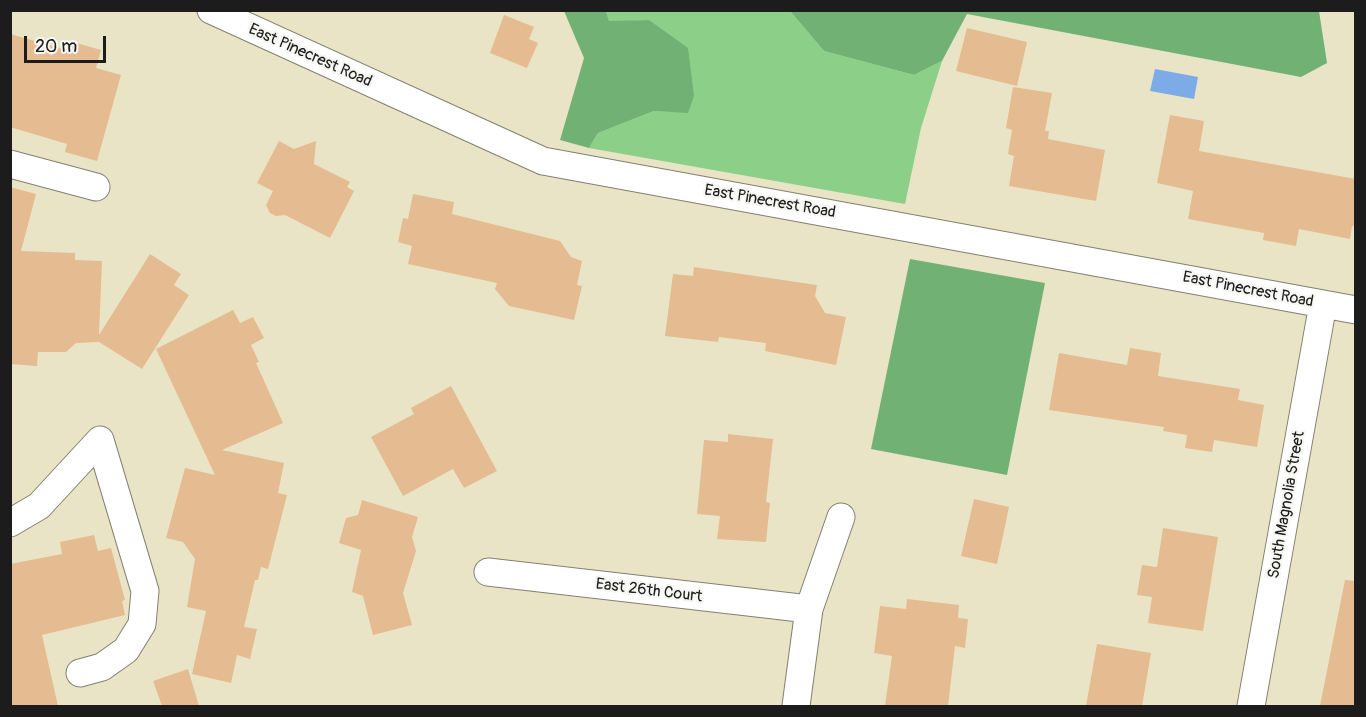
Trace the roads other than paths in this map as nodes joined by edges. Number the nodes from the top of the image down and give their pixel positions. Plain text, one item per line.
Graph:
1 (211, 10) edge
2 (10, 164) edge
3 (96, 187) dead end
4 (1323, 304) junction
5 (1356, 310) edge
6 (841, 517) dead end
7 (10, 523) edge
8 (488, 572) dead end
9 (809, 609) junction
10 (80, 673) dead end
11 (796, 706) edge
12 (1251, 706) edge

1 - 4 street, East Pinecrest Road
2 - 3 street
4 - 5 street, East Pinecrest Road
4 - 12 street, South Magnolia Street
6 - 9 street
7 - 10 street
8 - 9 street, East 26th Court
9 - 11 street

